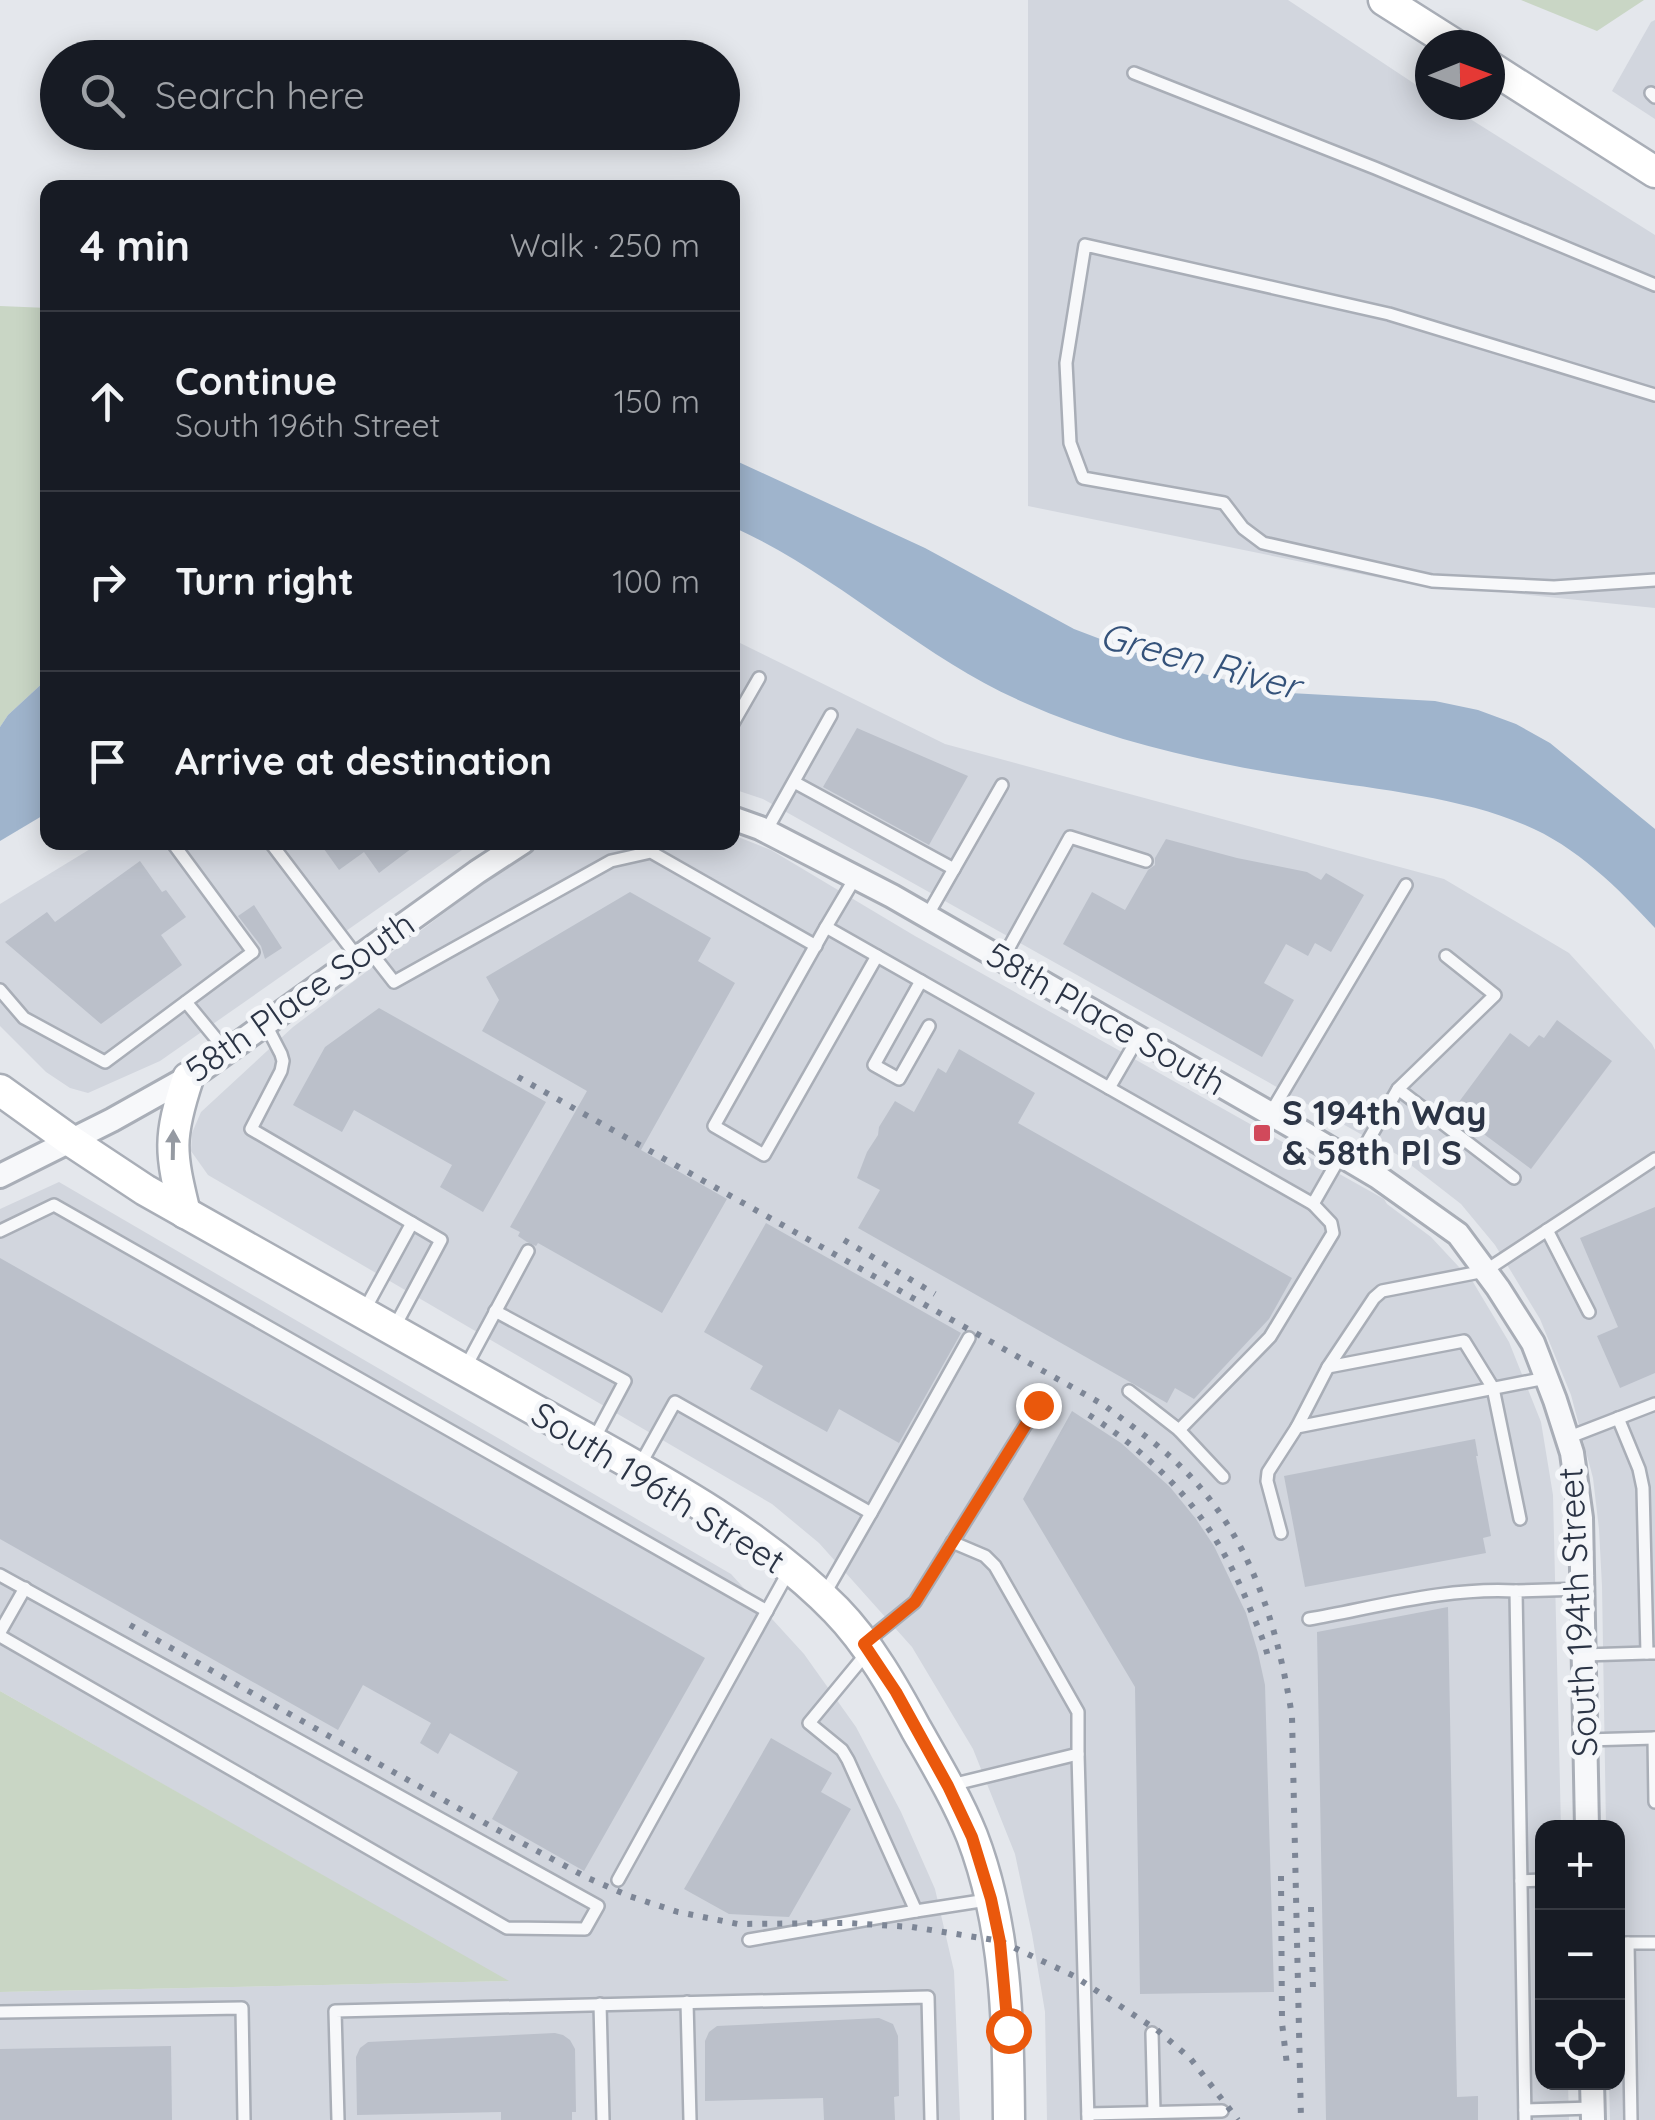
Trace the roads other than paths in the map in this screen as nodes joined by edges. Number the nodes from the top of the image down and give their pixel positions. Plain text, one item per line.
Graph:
1 (1384, 0) edge
2 (1431, 30) edge
3 (1134, 73) dead end
4 (1505, 77) edge
5 (1655, 172) edge
6 (1655, 286) edge
7 (1655, 394) edge
8 (1655, 580) edge
9 (759, 678) dead end
10 (740, 711) edge
11 (832, 716) dead end
12 (794, 782) junction
13 (1002, 785) dead end
14 (740, 821) edge
15 (766, 832) junction
16 (178, 850) edge
17 (277, 850) edge
18 (511, 850) edge
19 (623, 850) edge
20 (624, 858) junction
21 (1146, 860) dead end
22 (954, 869) junction
23 (855, 878) junction
24 (1406, 885) dead end
25 (927, 917) junction
26 (826, 928) junction
27 (816, 946) junction
28 (363, 954) junction
29 (877, 956) junction
30 (1446, 956) dead end
31 (1002, 960) junction
32 (921, 981) junction
33 (0, 990) edge
34 (186, 1002) junction
35 (266, 1025) junction
36 (929, 1026) dead end
37 (1138, 1038) junction
38 (228, 1052) junction
39 (188, 1078) junction
40 (1109, 1088) junction
41 (0, 1090) edge
42 (1398, 1090) junction
43 (1270, 1114) junction
44 (71, 1142) junction
45 (1348, 1158) junction
46 (1655, 1159) edge
47 (0, 1176) edge
48 (1514, 1178) dead end
49 (1313, 1204) junction
50 (185, 1213) junction
51 (412, 1223) junction
52 (1547, 1230) junction
53 (0, 1231) edge
54 (528, 1251) dead end
55 (1485, 1271) junction
56 (496, 1311) junction
57 (1589, 1312) dead end
58 (362, 1313) junction
59 (392, 1330) junction
60 (969, 1338) dead end
61 (1533, 1343) joint
62 (1328, 1367) junction
63 (464, 1370) junction
64 (1546, 1378) junction
65 (1493, 1388) junction
66 (1130, 1391) dead end
67 (1655, 1404) edge
68 (1038, 1405) dead end
69 (1618, 1418) junction
70 (1297, 1426) junction
71 (1179, 1430) junction
72 (1567, 1438) junction
73 (592, 1442) junction
74 (638, 1468) junction
75 (1222, 1477) dead end
76 (871, 1513) junction
77 (1520, 1519) dead end
78 (1281, 1533) dead end
79 (952, 1542) junction
80 (790, 1570) junction
81 (0, 1575) edge
82 (25, 1588) junction
83 (1583, 1589) junction
84 (1516, 1590) junction
85 (822, 1598) junction
86 (767, 1612) junction
87 (1310, 1619) dead end
88 (0, 1634) edge
89 (866, 1647) junction
90 (1651, 1653) edge
91 (1584, 1655) junction
92 (1654, 1738) edge
93 (1586, 1740) junction
94 (1078, 1754) junction
95 (948, 1786) junction
96 (1655, 1802) edge
97 (1587, 1820) edge
98 (618, 1880) dead end
99 (1521, 1880) junction
100 (1535, 1880) edge
101 (991, 1899) junction
102 (916, 1911) junction
103 (748, 1940) dead end
104 (1625, 1943) edge
105 (1655, 1943) edge
106 (1625, 1987) edge
107 (687, 2002) junction
108 (600, 2004) junction
109 (0, 2012) edge
110 (1152, 2033) dead end
111 (1222, 2110) dead end
112 (1154, 2112) junction
113 (1592, 2114) edge
114 (1525, 2115) edge
115 (1088, 2117) edge
116 (244, 2120) edge
117 (338, 2120) edge
118 (603, 2120) edge
119 (690, 2120) edge
120 (931, 2120) edge
121 (1009, 2120) edge
122 (1631, 2120) edge

1 - 2 main road
3 - 6 lane
4 - 5 main road
7 - 8 lane
9 - 10 lane
11 - 12 lane
12 - 15 lane
12 - 22 lane
13 - 22 lane
14 - 15 street, 58th Place South
15 - 23 street, 58th Place South
16 - 34 lane
17 - 28 lane
18 - 28 street, 58th Place South
19 - 20 lane
20 - 27 lane
20 - 28 lane
21 - 31 lane
22 - 25 lane
23 - 25 street, 58th Place South
23 - 26 lane
24 - 43 lane
25 - 31 street, 58th Place South
26 - 27 lane
26 - 29 lane
27 - 29 lane
28 - 35 street, 58th Place South
29 - 32 lane
30 - 42 lane
31 - 37 street, 58th Place South
32 - 36 lane
32 - 40 lane
33 - 34 lane
34 - 38 lane
35 - 38 street, 58th Place South
35 - 51 lane
37 - 40 lane
37 - 43 street, 58th Place South
38 - 39 street, 58th Place South
39 - 44 street, 58th Place South
50 -> 39 main road
40 - 49 lane
41 - 44 main road, South 196th Street
42 - 45 lane
42 - 48 lane
43 - 45 street, 58th Place South
44 - 47 street, 58th Place South
44 - 50 main road, South 196th Street
45 - 49 lane
45 - 55 street, 58th Place South
46 - 52 lane
49 - 71 lane
50 - 58 main road, South 196th Street
51 - 58 lane
51 - 59 lane
52 - 55 lane
52 - 57 lane
53 - 86 lane
54 - 56 lane
55 - 61 street, 58th Place South
55 - 62 lane
56 - 63 lane
56 - 73 lane
58 - 59 main road, South 196th Street
59 - 63 main road, South 196th Street
60 - 76 lane
61 - 64 street, South 194th Street
62 - 65 lane
62 - 70 lane
63 - 73 main road, South 196th Street
64 - 65 lane
64 - 72 street, South 194th Street
65 - 70 lane
65 - 77 lane
66 - 71 lane
67 - 69 lane
68 - 79 lane
69 - 72 lane
69 - 90 lane
70 - 78 lane
71 - 75 lane
72 - 83 street, South 194th Street
73 - 74 main road, South 196th Street
74 - 76 lane
74 - 80 main road, South 196th Street
76 - 85 lane
79 - 89 lane
79 - 94 lane
80 - 85 main road, South 196th Street
80 - 86 lane
81 - 82 lane
82 - 88 lane
82 - 88 lane
83 - 84 lane
83 - 91 street, South 194th Street
84 - 87 lane
84 - 99 lane
85 - 89 main road, South 196th Street
86 - 98 lane
89 - 95 main road, South 196th Street
89 - 102 lane
90 - 91 lane
91 - 93 street, South 194th Street
92 - 93 lane
92 - 96 lane
93 - 97 street, South 194th Street
94 - 95 lane
94 - 115 lane
95 - 101 main road, South 196th Street
99 - 100 lane
99 - 114 lane
101 - 102 lane
101 - 121 main road, South 196th Street
102 - 103 lane
104 - 105 lane
106 - 122 lane
107 - 108 lane
107 - 119 lane
107 - 120 lane
108 - 117 lane
108 - 118 lane
109 - 116 lane
110 - 112 lane
111 - 112 lane
112 - 115 lane
113 - 114 lane

